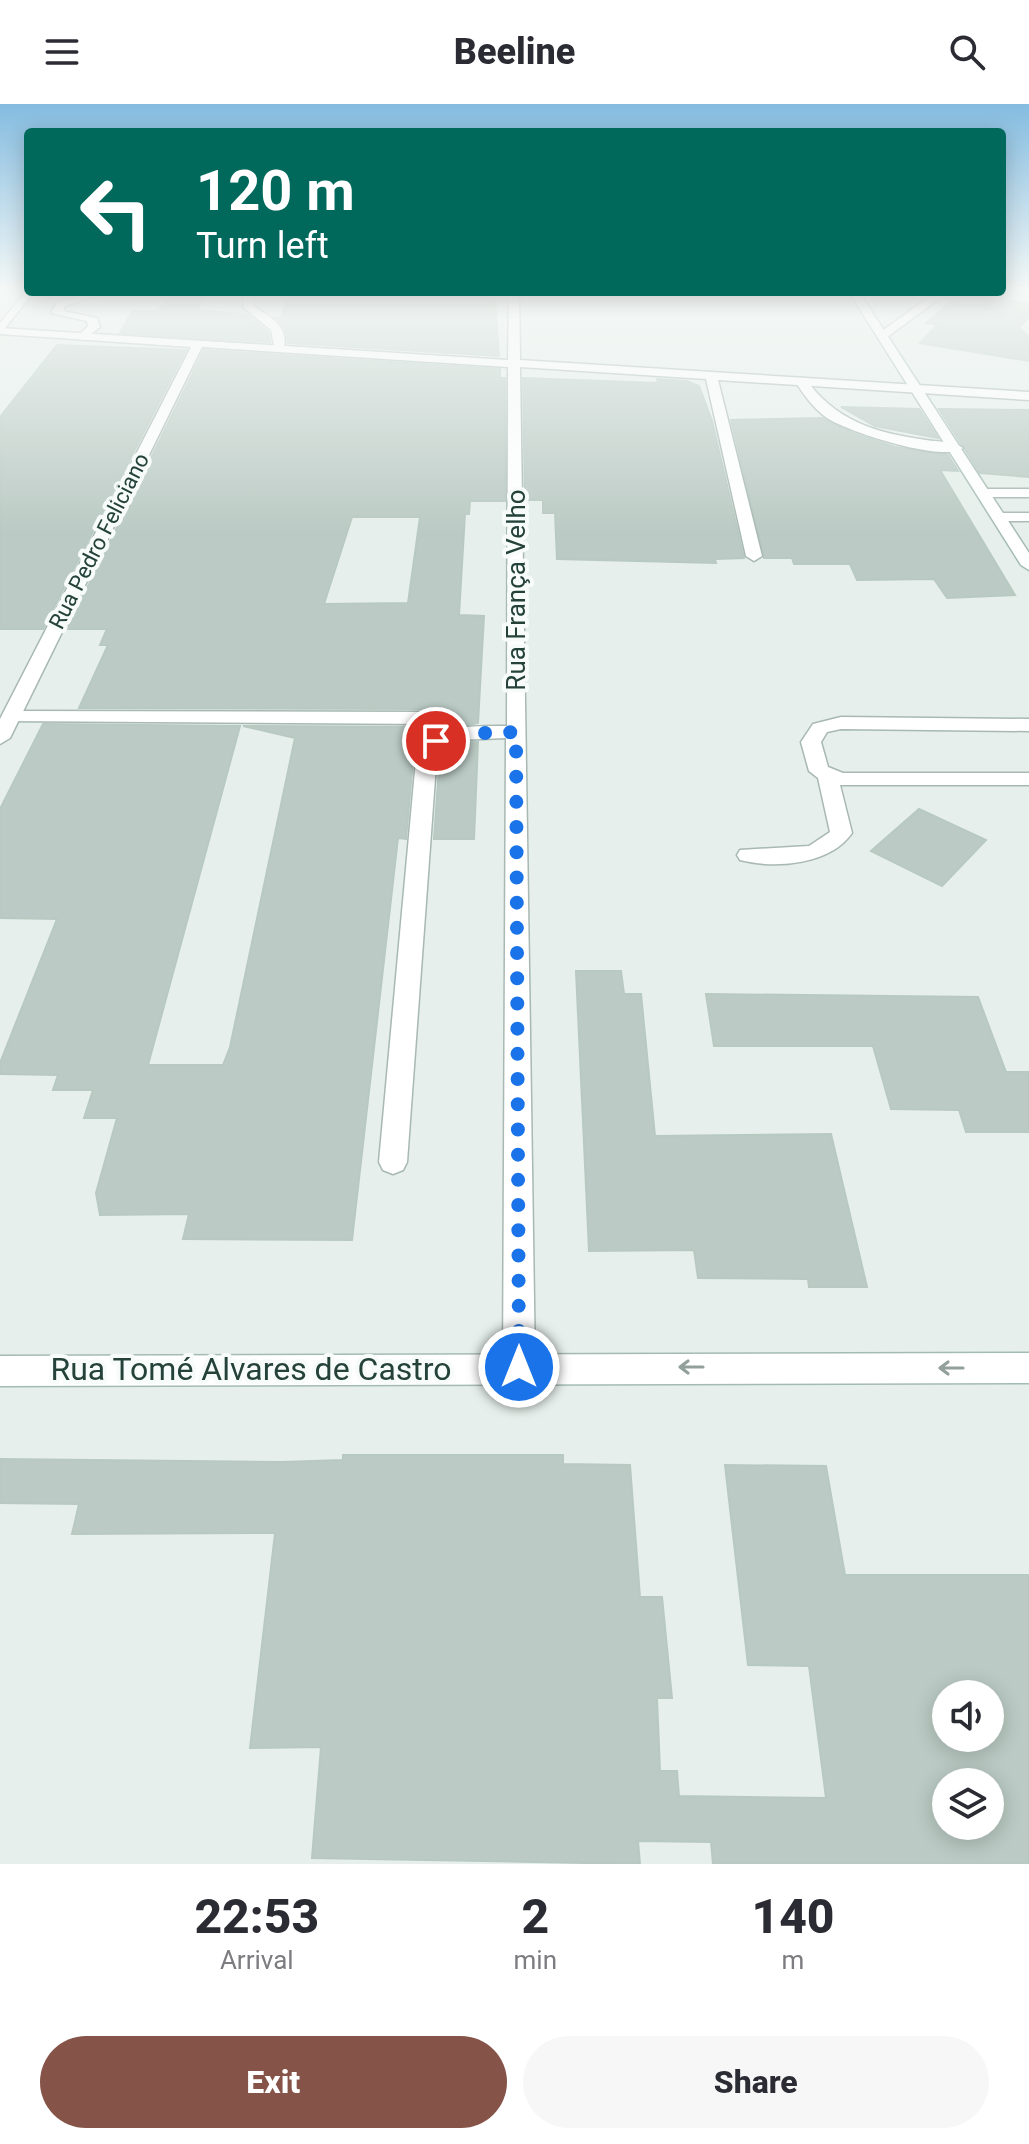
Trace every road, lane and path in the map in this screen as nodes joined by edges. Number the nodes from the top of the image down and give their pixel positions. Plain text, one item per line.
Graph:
1 (185, 369) edge
2 (515, 369) edge
3 (623, 369) edge
4 (904, 369) edge
5 (711, 375) junction
6 (801, 381) junction
7 (916, 388) junction
8 (1029, 396) edge
9 (956, 448) junction
10 (985, 493) junction
11 (1029, 493) edge
12 (999, 517) junction
13 (1029, 517) edge
14 (754, 556) dead end
15 (1029, 565) edge
16 (11, 717) junction
17 (429, 718) dead end
18 (1029, 725) edge
19 (516, 732) junction
20 (0, 738) edge
21 (828, 776) junction
22 (1029, 779) edge
23 (748, 855) dead end
24 (393, 1162) dead end
25 (519, 1367) junction
26 (1029, 1368) edge
27 (0, 1371) edge

1 - 16 street, Rua Pedro Feliciano
2 - 19 street, Rua França Velho
3 - 5 street
4 - 7 street
5 - 6 street
5 - 14 street
6 - 7 street
6 - 9 street
7 - 8 street
7 - 9 street
9 - 10 street
10 - 11 street
10 - 12 street
12 - 13 street
12 - 15 street
16 - 17 street
16 - 20 street, Rua Pedro Feliciano
18 - 21 street
19 - 24 street
19 - 25 street, Rua França Velho
21 - 22 street
21 - 23 street
26 -> 25 street, Rua Tomé Alvares de Castro
25 - 27 street, Rua Tomé Alvares de Castro

